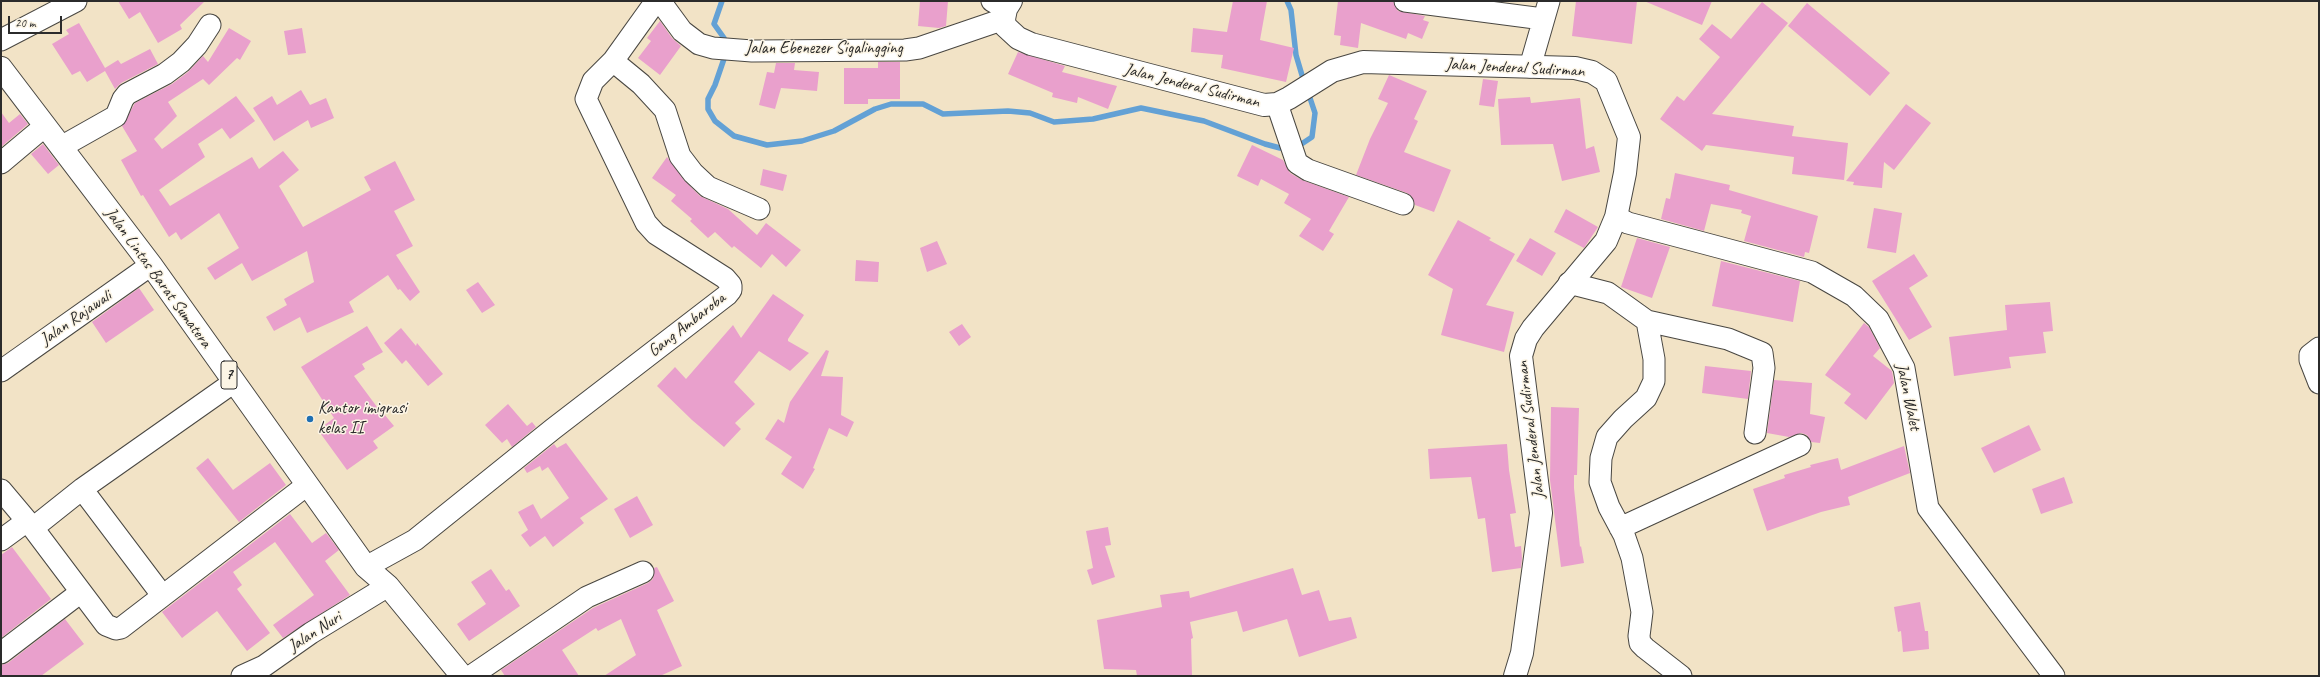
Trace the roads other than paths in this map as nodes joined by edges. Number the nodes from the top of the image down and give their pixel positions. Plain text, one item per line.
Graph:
1 (76, 1) edge
2 (656, 1) edge
3 (660, 1) edge
4 (1405, 1) edge
5 (1003, 8) edge
6 (1546, 10) edge
7 (210, 25) dead end
8 (1, 40) edge
9 (613, 61) junction
10 (1530, 67) junction
11 (1, 68) edge
12 (1283, 101) junction
13 (45, 126) junction
14 (61, 147) junction
15 (1, 164) edge
16 (1403, 204) dead end
17 (759, 209) dead end
18 (1616, 217) junction
19 (151, 265) junction
20 (1569, 283) junction
21 (1647, 321) junction
22 (2319, 348) edge
23 (1, 371) edge
24 (234, 382) junction
25 (2319, 383) edge
26 (1755, 433) dead end
27 (1800, 445) dead end
28 (306, 485) junction
29 (82, 489) junction
30 (1, 490) edge
31 (30, 525) junction
32 (1620, 528) junction
33 (1, 540) edge
34 (366, 567) junction
35 (643, 572) dead end
36 (388, 586) junction
37 (81, 592) junction
38 (162, 595) junction
39 (1, 653) edge
40 (242, 676) edge
41 (462, 676) edge
42 (471, 676) edge
43 (1515, 676) edge
44 (1681, 676) edge
45 (2054, 676) edge

1 - 8 street
2 - 9 street, Gang Ambaroba
3 - 5 street, Jalan Ebenezer Sigalingging
4 - 6 street
5 - 12 main road, Jalan Jenderal Sudirman
6 - 10 street
7 - 14 street
9 - 17 street
9 - 34 street, Gang Ambaroba
10 - 12 main road, Jalan Jenderal Sudirman
10 - 18 main road, Jalan Jenderal Sudirman
11 - 13 main road, Jalan Lintas Barat Sumatera / 7
12 - 16 street
13 - 14 main road, Jalan Lintas Barat Sumatera / 7
13 - 15 street
14 - 19 main road, Jalan Lintas Barat Sumatera / 7
18 - 20 main road, Jalan Jenderal Sudirman
18 - 45 street, Jalan Walet
19 - 23 street, Jalan Rajawali
19 - 24 main road, Jalan Lintas Barat Sumatera / 7
20 - 21 street
20 - 43 main road, Jalan Jenderal Sudirman
21 - 26 street
21 - 32 street
22 - 25 street
24 - 28 main road, Jalan Lintas Barat Sumatera / 7
24 - 29 street
27 - 32 street
28 - 34 main road, Jalan Lintas Barat Sumatera / 7
28 - 38 street
29 - 31 street
29 - 38 street
30 - 31 street
31 - 33 street
31 - 37 street
32 - 44 street
34 - 36 main road, Jalan Lintas Barat Sumatera / 7
35 - 42 street
36 - 40 street, Jalan Nuri
36 - 41 main road, Jalan Lintas Barat Sumatera / 7
37 - 38 street
37 - 39 street

